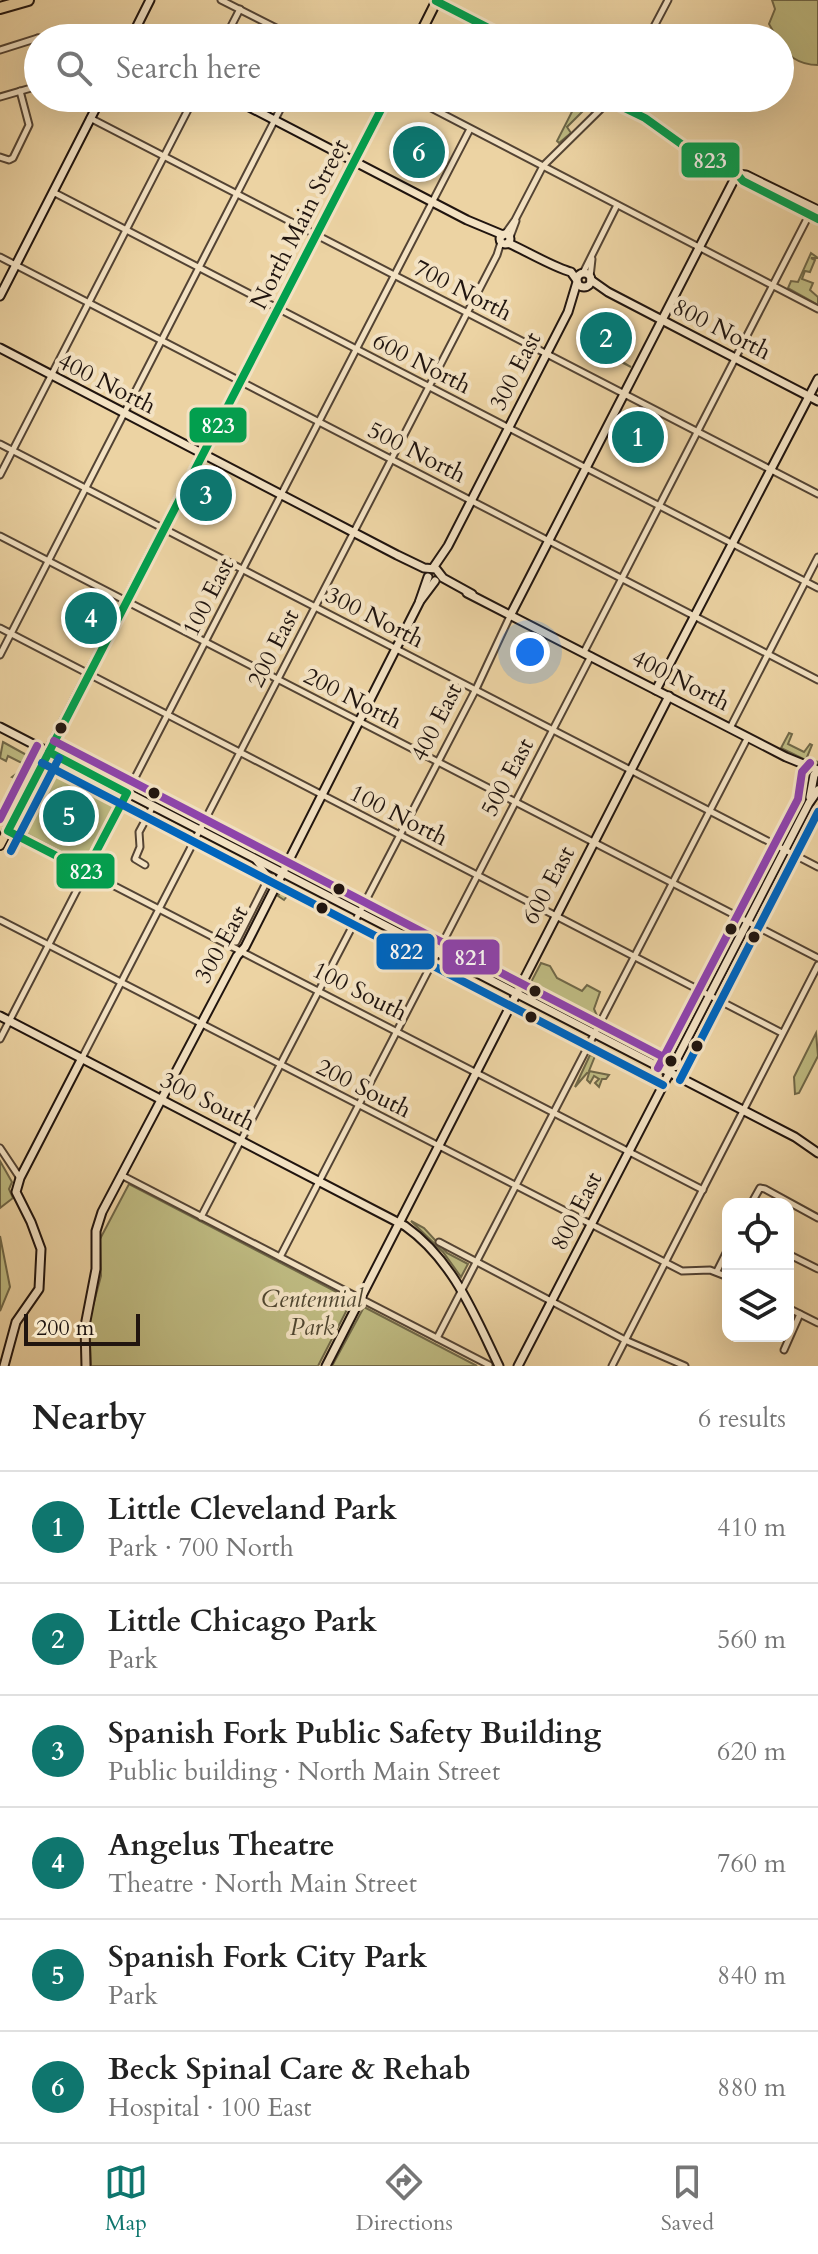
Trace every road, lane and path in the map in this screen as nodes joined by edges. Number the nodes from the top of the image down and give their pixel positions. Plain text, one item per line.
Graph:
1 (28, 0) edge
2 (150, 0) edge
3 (221, 0) edge
4 (437, 0) edge
5 (668, 0) edge
6 (0, 8) edge
7 (240, 9) junction
8 (138, 24) edge
9 (232, 24) edge
10 (269, 24) edge
11 (425, 24) edge
12 (482, 24) edge
13 (655, 24) edge
14 (24, 42) edge
15 (0, 50) edge
16 (24, 90) edge
17 (20, 91) junction
18 (0, 97) edge
19 (24, 106) edge
20 (26, 112) edge
21 (93, 112) edge
22 (187, 112) edge
23 (259, 112) edge
24 (279, 112) edge
25 (380, 112) edge
26 (438, 112) edge
27 (596, 112) edge
28 (634, 112) edge
29 (639, 112) edge
30 (90, 118) junction
31 (645, 118) junction
32 (275, 120) junction
33 (470, 129) junction
34 (165, 156) junction
35 (0, 157) edge
36 (354, 162) junction
37 (543, 166) junction
38 (737, 174) junction
39 (53, 192) junction
40 (237, 193) junction
41 (432, 201) junction
42 (617, 205) junction
43 (815, 213) edge
44 (126, 230) junction
45 (317, 235) junction
46 (505, 239) junction
47 (699, 247) junction
48 (0, 257) edge
49 (15, 265) junction
50 (199, 267) junction
51 (394, 275) junction
52 (584, 280) junction
53 (773, 286) junction
54 (1, 292) edge
55 (89, 303) junction
56 (279, 309) junction
57 (818, 309) edge
58 (467, 312) junction
59 (661, 321) junction
60 (162, 340) junction
61 (356, 349) junction
62 (0, 350) edge
63 (547, 354) junction
64 (735, 358) junction
65 (50, 377) junction
66 (818, 379) edge
67 (241, 382) junction
68 (429, 386) junction
69 (624, 394) junction
70 (809, 396) junction
71 (818, 401) edge
72 (124, 414) junction
73 (318, 422) junction
74 (508, 427) junction
75 (698, 432) junction
76 (0, 444) edge
77 (13, 450) junction
78 (202, 455) junction
79 (391, 459) junction
80 (586, 468) junction
81 (770, 469) junction
82 (0, 475) edge
83 (86, 488) junction
84 (818, 494) edge
85 (280, 495) junction
86 (471, 500) junction
87 (660, 506) junction
88 (164, 528) junction
89 (353, 533) junction
90 (0, 536) edge
91 (548, 541) junction
92 (732, 543) junction
93 (818, 557) edge
94 (48, 560) junction
95 (243, 569) junction
96 (434, 575) junction
97 (622, 579) junction
98 (805, 581) junction
99 (818, 588) edge
100 (126, 602) junction
101 (315, 606) junction
102 (511, 614) junction
103 (694, 616) junction
104 (0, 628) edge
105 (11, 633) junction
106 (205, 642) junction
107 (396, 648) junction
108 (588, 654) junction
109 (768, 654) junction
110 (0, 655) edge
111 (88, 673) junction
112 (278, 680) junction
113 (818, 680) edge
114 (476, 689) junction
115 (656, 690) junction
116 (669, 696) junction
117 (167, 715) junction
118 (358, 721) junction
119 (0, 727) edge
120 (730, 728) junction
121 (553, 729) junction
122 (748, 737) junction
123 (48, 752) junction
124 (240, 753) junction
125 (438, 762) junction
126 (632, 770) junction
127 (817, 779) edge
128 (127, 793) junction
129 (320, 794) junction
130 (515, 801) junction
131 (153, 806) junction
132 (710, 810) junction
133 (4, 829) edge
134 (200, 830) junction
135 (400, 836) junction
136 (593, 842) junction
137 (0, 845) edge
138 (785, 850) junction
139 (256, 861) junction
140 (145, 865) dead end
141 (818, 867) edge
142 (86, 871) junction
143 (280, 874) junction
144 (477, 876) junction
145 (672, 883) junction
146 (159, 909) junction
147 (358, 914) junction
148 (555, 916) junction
149 (0, 920) edge
150 (747, 922) junction
151 (218, 939) junction
152 (48, 945) junction
153 (241, 951) junction
154 (437, 954) junction
155 (636, 957) junction
156 (818, 958) edge
157 (818, 965) edge
158 (121, 983) junction
159 (318, 992) junction
160 (515, 994) junction
161 (709, 996) junction
162 (0, 1016) edge
163 (10, 1021) junction
164 (200, 1024) junction
165 (396, 1032) junction
166 (782, 1033) junction
167 (594, 1035) junction
168 (0, 1039) edge
169 (82, 1058) junction
170 (281, 1065) junction
171 (475, 1072) junction
172 (669, 1074) junction
173 (161, 1099) junction
174 (359, 1106) junction
175 (743, 1110) junction
176 (553, 1113) junction
177 (241, 1140) junction
178 (437, 1145) junction
179 (0, 1148) edge
180 (629, 1152) junction
181 (818, 1153) edge
182 (121, 1175) junction
183 (20, 1178) junction
184 (320, 1181) junction
185 (515, 1186) junction
186 (703, 1190) junction
187 (754, 1198) edge
188 (779, 1198) edge
189 (794, 1206) edge
190 (201, 1217) junction
191 (818, 1218) edge
192 (398, 1222) junction
193 (592, 1225) junction
194 (439, 1242) dead end
195 (280, 1257) junction
196 (794, 1257) edge
197 (477, 1261) junction
198 (722, 1261) edge
199 (665, 1263) junction
200 (818, 1269) edge
201 (717, 1271) junction
202 (722, 1274) edge
203 (461, 1289) junction
204 (360, 1298) junction
205 (552, 1301) junction
206 (794, 1311) edge
207 (800, 1314) junction
208 (818, 1323) edge
209 (437, 1338) junction
210 (625, 1340) junction
211 (784, 1350) dead end
212 (489, 1365) edge
213 (4, 1366) edge
214 (86, 1366) edge
215 (326, 1366) edge
216 (499, 1366) edge
217 (518, 1366) edge
218 (612, 1366) edge
219 (685, 1366) edge

1 - 6 highway
2 - 8 street
3 - 7 street
4 - 11 main road
4 - 12 street
5 - 13 street
7 - 9 street
7 - 10 street
14 - 15 street
16 - 17 street
17 - 18 street
17 - 19 street
20 - 35 street
21 - 30 street
22 - 34 street
23 - 32 street, 800 North
24 - 32 street
25 - 36 main road, North Main Street
26 - 33 street
27 - 37 street, 200 East
28 - 31 street
29 - 31 street
30 - 34 street, 700 North
30 - 39 street
31 - 38 street
32 - 36 street, 800 North
32 - 40 street
33 - 37 street
33 - 41 street, 100 East
34 - 40 street, 700 North
34 - 44 street
36 - 41 street, 800 North
36 - 45 main road, North Main Street
37 - 42 street
37 - 46 street, 200 East
38 - 43 street
38 - 43 street
38 - 47 street, 400 East
39 - 44 street, 600 North
39 - 49 street
40 - 45 street, 700 North
40 - 50 street
41 - 46 street, 800 North
41 - 51 street, 100 East
42 - 47 street
42 - 52 street
43 - 53 street, 500 East
44 - 50 street, 600 North
44 - 55 street
45 - 51 street, 700 North
45 - 56 main road, North Main Street
46 - 52 street, 800 North
46 - 58 street, 200 East
47 - 53 street
47 - 59 street, 400 East
48 - 49 street, 500 North
49 - 54 street
49 - 55 street, 500 North
50 - 56 street, 600 North
50 - 60 street
51 - 58 street, 700 North
51 - 61 street, 100 East
52 - 59 street, 800 North
52 - 63 street, 300 East
53 - 57 street
53 - 64 street, 500 East
55 - 60 street, 500 North
55 - 65 street
56 - 61 street, 600 North
56 - 67 main road, North Main Street
58 - 63 street, 700 North
58 - 68 street, 200 East
59 - 64 street, 800 North
59 - 69 street, 400 East
60 - 67 street, 500 North
60 - 72 street
61 - 68 street, 600 North
61 - 73 street, 100 East
62 - 65 street, 400 North
63 - 69 street, 700 North
63 - 74 street, 300 East
64 - 70 street, 800 North
64 - 75 street, 500 East
65 - 72 street, 400 North
65 - 77 street
66 - 70 street
67 - 73 street, 500 North
67 - 78 main road, North Main Street
68 - 74 street, 600 North
68 - 79 street, 200 East
69 - 75 street, 700 North
69 - 80 street, 400 East
70 - 71 street, 800 North
70 - 81 street
72 - 78 street, 400 North
72 - 83 street
73 - 79 street, 500 North
73 - 85 street, 100 East
74 - 80 street, 600 North
74 - 86 street, 300 East
75 - 81 street, 700 North
75 - 87 street, 500 East
76 - 77 street, 300 North
77 - 82 street
77 - 83 street, 300 North
78 - 85 street, 400 North
78 - 88 main road, North Main Street
79 - 86 street, 500 North
79 - 89 street, 200 East
80 - 87 street, 600 North
80 - 91 street, 400 East
81 - 84 street, 700 North
81 - 92 street
83 - 88 street, 300 North
83 - 94 street
85 - 89 street, 400 North
85 - 95 street, 100 East
86 - 91 street, 500 North
86 - 96 street, 300 East
87 - 92 street, 600 North
87 - 97 street, 500 East
88 - 95 street, 300 North
88 - 100 main road, North Main Street
89 - 96 street, 400 North
89 - 101 street, 200 East
90 - 94 street, 200 North
91 - 97 street, 500 North
91 - 102 street, 400 East
92 - 98 street, 600 North
92 - 103 street
93 - 98 street
94 - 100 street, 200 North
94 - 105 street
95 - 101 street, 300 North
95 - 106 street, 100 East
96 - 102 street, 400 North
96 - 107 street, 300 East
97 - 103 street, 500 North
97 - 108 street, 500 East
98 - 99 street, 600 North
98 - 109 street
100 - 106 street, 200 North
100 - 111 main road, North Main Street
101 - 107 street, 300 North
101 - 112 street, 200 East
102 - 108 street, 400 North
102 - 114 street, 400 East
103 - 109 street, 500 North
103 - 115 street
104 - 105 street, 100 North
105 - 110 street
105 - 111 street, 100 North
106 - 112 street, 200 North
106 - 117 street, 100 East
107 - 114 street, 300 North
107 - 118 street, 300 East
108 - 115 street, 400 North
108 - 121 street, 500 East
109 - 113 street, 500 North
109 - 120 street
111 - 117 street, 100 North
111 - 123 main road, North Main Street
112 - 118 street, 200 North
112 - 124 street, 200 East
114 - 121 street, 300 North
114 - 125 street, 400 East
115 - 116 street, 400 North
116 - 120 street, 400 North
116 - 126 street, 600 East
117 - 124 street, 100 North
117 - 128 street, 100 East
118 - 125 street, 200 North
118 - 129 street, 300 East
119 - 123 street
120 - 122 street, 400 North
121 - 126 street, 300 North
121 - 130 street, 500 East
122 - 127 street, 400 North
122 - 132 street
123 - 128 street
123 - 133 main road, North Main Street
124 - 129 street, 100 North
124 - 134 street, 200 East
125 - 130 street, 200 North
125 - 135 street, 400 East
126 - 132 street, 300 North
126 - 136 street, 600 East
127 - 138 street, 800 East
128 - 131 street
128 - 142 street, 100 East
129 - 135 street, 100 North
129 - 143 street, 300 East
130 - 136 street, 200 North
130 - 144 street, 500 East
131 - 134 street
131 - 140 street
132 - 138 street, 300 North
132 - 145 street
133 - 137 main road, North Main Street
133 - 142 street, 100 South
134 - 139 street
134 - 146 street, 200 East
135 - 144 street, 100 North
135 - 147 street, 400 East
136 - 145 street, 200 North
136 - 148 street, 600 East
138 - 141 street, 300 North
138 - 150 street, 800 East
139 - 143 street
139 - 151 street
142 - 146 street, 100 South
142 - 152 street, 100 East
143 - 147 street
143 - 153 street, 300 East
144 - 148 street, 100 North
144 - 154 street, 500 East
145 - 150 street, 200 North
145 - 155 street
146 - 151 street, 100 South
146 - 158 street, 200 East
147 - 154 street
147 - 159 street, 400 East
148 - 155 street, 100 North
148 - 160 street, 600 East
149 - 152 street, 200 South
150 - 156 street, 200 North
150 - 161 street, 800 East
151 - 153 street, 100 South
152 - 158 street, 200 South
152 - 163 street, 100 East
153 - 159 street, 100 South
153 - 164 street, 300 East
154 - 160 street
154 - 165 street, 500 East
155 - 161 street, 100 North
155 - 167 street
157 - 166 street
158 - 164 street, 200 South
158 - 169 street, 200 East
159 - 165 street, 100 South
159 - 170 street, 400 East
160 - 167 street
160 - 171 street, 600 East
161 - 166 street, 100 North
161 - 172 street, 800 East
162 - 163 street, 300 South
163 - 168 street, 100 East
163 - 169 street, 300 South
164 - 170 street, 200 South
164 - 173 street, 300 East
165 - 171 street, 100 South
165 - 174 street, 500 East
166 - 175 street
167 - 172 street
167 - 176 street
169 - 173 street, 300 South
169 - 183 street
170 - 174 street, 200 South
170 - 177 street, 400 East
171 - 176 street, 100 South
171 - 178 street, 600 East
172 - 175 street
172 - 180 street, 800 East
173 - 177 street, 300 South
173 - 182 street, 300 East
174 - 178 street, 200 South
174 - 184 street, 500 East
175 - 181 street
175 - 186 street
176 - 180 street, 100 South
176 - 185 street
177 - 184 street, 300 South
177 - 190 street, 400 East
178 - 185 street, 200 South
178 - 192 street, 600 East
179 - 183 street
180 - 186 street, 100 South
180 - 193 street, 800 East
182 - 190 street
182 - 214 street, 300 East
183 - 213 street
184 - 192 street, 300 South
184 - 195 street, 500 East
185 - 193 street, 200 South
185 - 197 street
186 - 199 street
187 - 188 street
189 - 191 street
190 - 195 street
192 - 203 street, 300 South
192 - 204 street, 600 East
193 - 199 street, 200 South
193 - 205 street, 800 East
194 - 197 street
195 - 204 street
196 - 200 street
197 - 203 street
197 - 205 street
198 - 201 street
199 - 201 street, 200 South
199 - 210 street
201 - 202 street
203 - 209 street
203 - 216 street, 300 South
204 - 209 street
204 - 215 street, 600 East
205 - 210 street
205 - 217 street, 800 East
206 - 207 street
207 - 208 street
207 - 211 street
209 - 212 street
210 - 218 street
210 - 219 street

